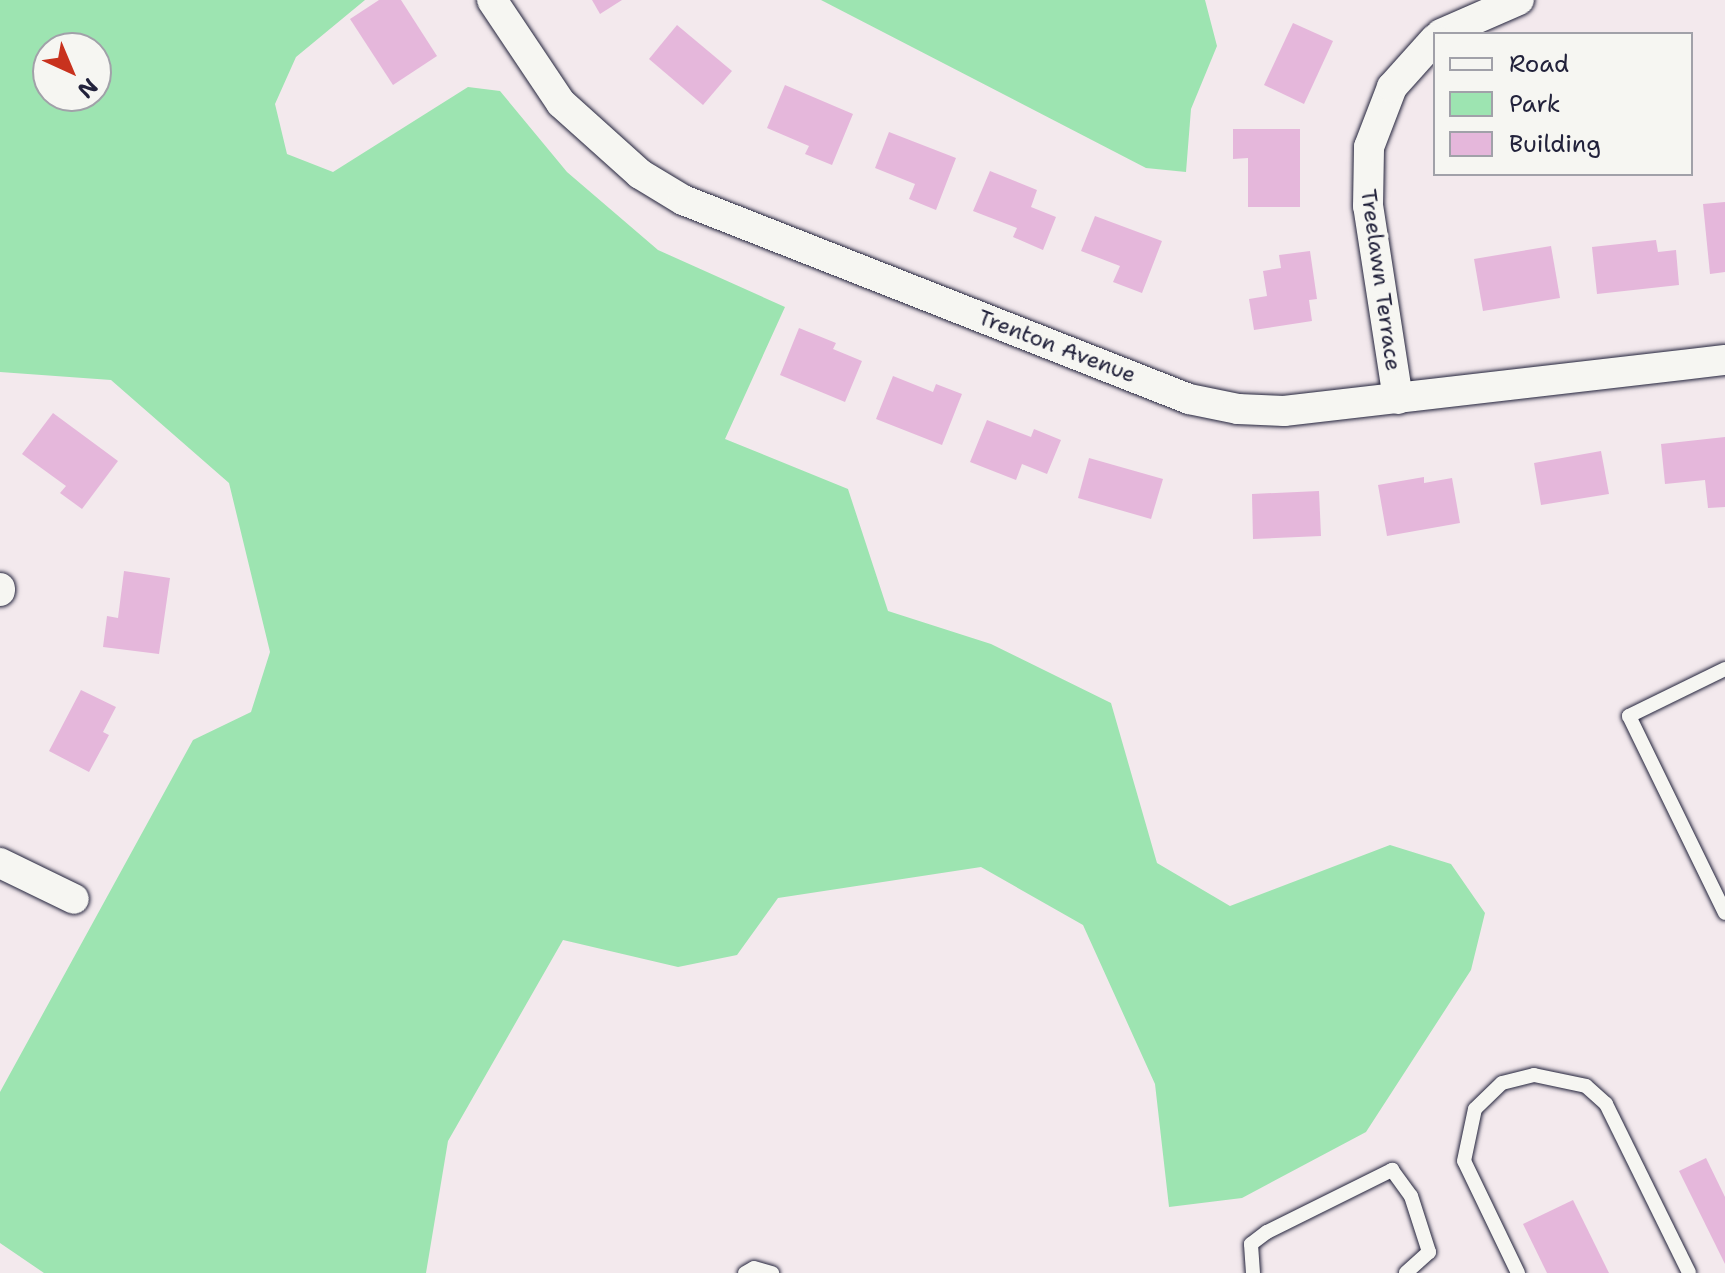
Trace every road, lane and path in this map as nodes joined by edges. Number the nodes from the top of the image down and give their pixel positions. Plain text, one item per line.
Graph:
1 (492, 0) edge
2 (1519, 0) edge
3 (1444, 32) edge
4 (1433, 41) edge
5 (1725, 360) edge
6 (1398, 399) junction
7 (1725, 669) edge
8 (0, 863) edge
9 (74, 899) dead end
10 (1725, 913) edge
11 (745, 1273) edge
12 (772, 1273) edge
13 (1253, 1273) edge
14 (1406, 1273) edge
15 (1518, 1273) edge
16 (1689, 1273) edge

1 - 6 street, Trenton Avenue
2 - 3 street
4 - 6 street, Treelawn Terrace
5 - 6 street, Trenton Avenue
7 - 10 lane
8 - 9 street
11 - 12 lane
13 - 14 lane
15 - 16 lane

